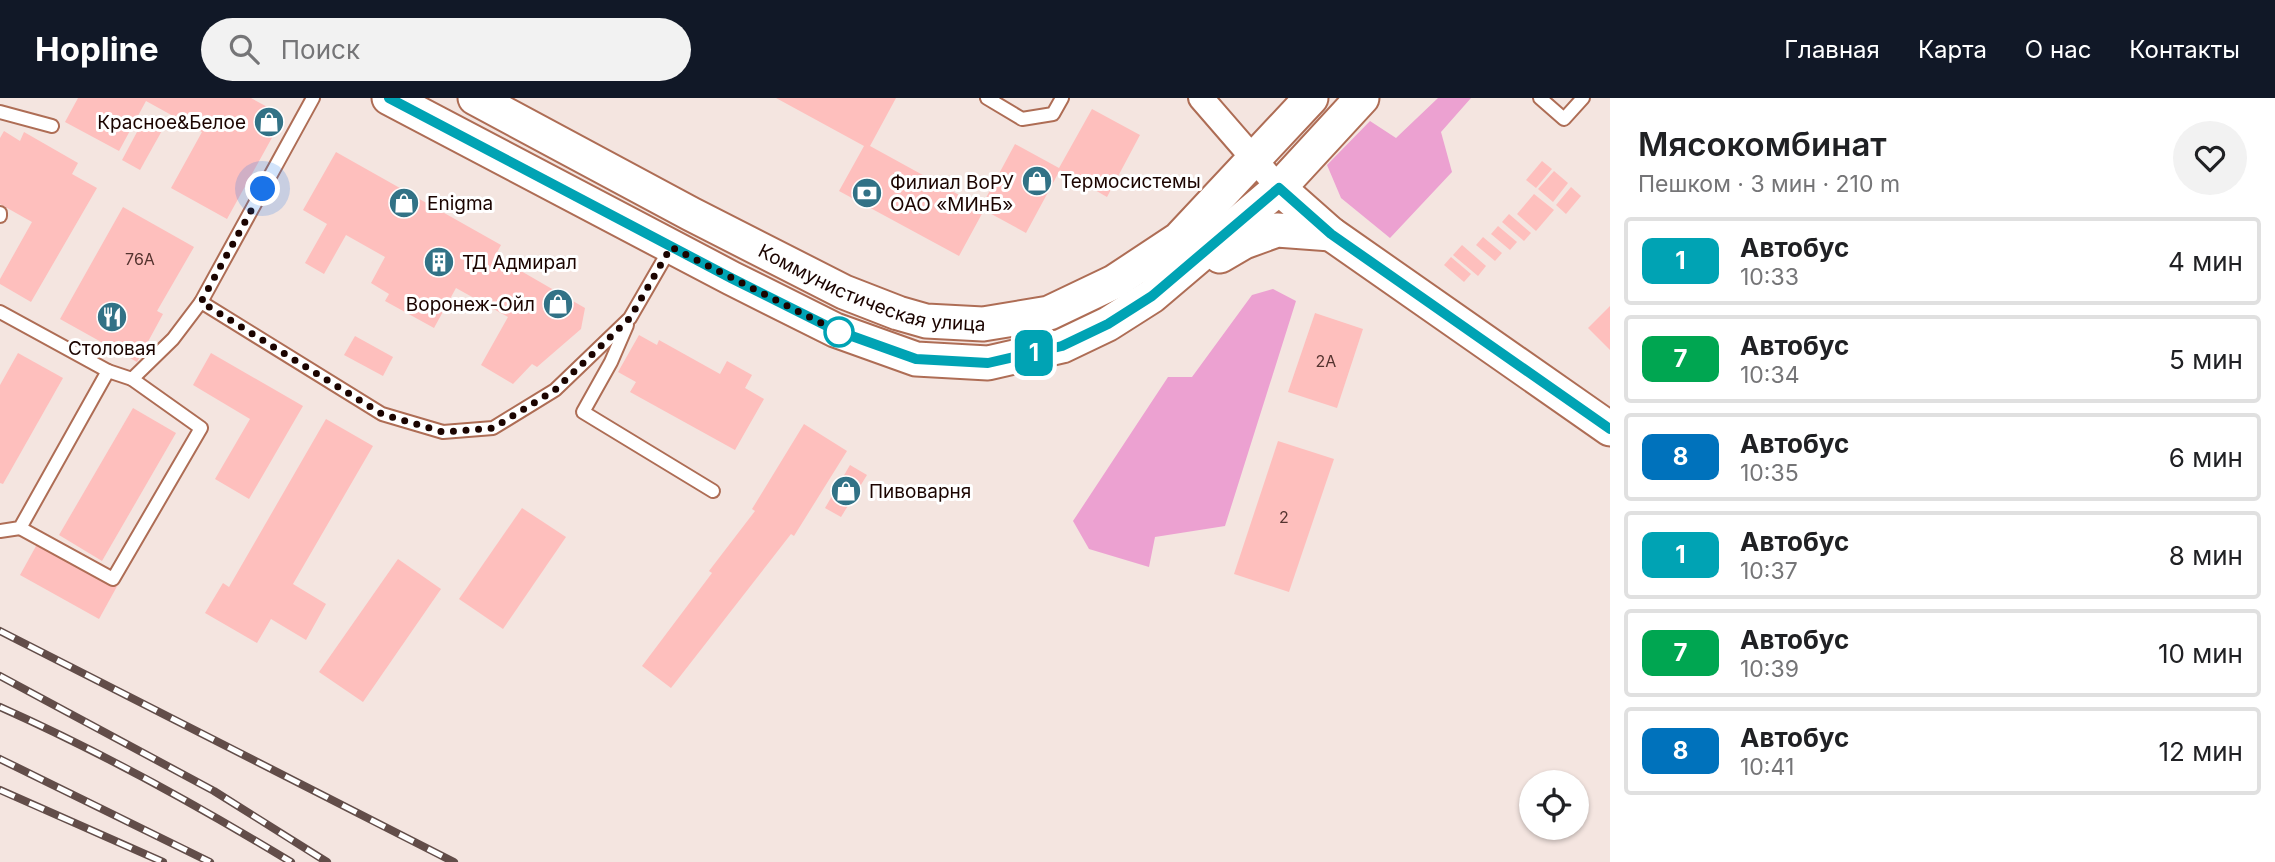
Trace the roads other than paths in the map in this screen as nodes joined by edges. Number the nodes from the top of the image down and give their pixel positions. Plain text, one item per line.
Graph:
1 (313, 98) edge
2 (389, 98) edge
3 (475, 98) edge
4 (987, 98) edge
5 (1062, 98) edge
6 (1201, 98) edge
7 (1311, 98) edge
8 (1362, 98) edge
9 (1540, 98) edge
10 (1583, 98) edge
11 (0, 112) edge
12 (52, 126) dead end
13 (1255, 160) junction
14 (1279, 188) junction
15 (1331, 234) junction
16 (671, 247) junction
17 (1152, 296) junction
18 (201, 302) junction
19 (0, 312) edge
20 (630, 318) junction
21 (108, 371) junction
22 (132, 379) junction
23 (1610, 429) edge
24 (713, 491) dead end
25 (20, 528) junction
26 (0, 531) edge

1 - 18 lane
2 - 16 main road
3 - 13 main road, Коммунистическая улица
4 - 5 lane
6 - 13 street
7 - 13 main road, Коммунистическая улица
8 - 14 main road
9 - 10 lane
11 - 12 lane
13 - 14 street
14 - 15 main road
14 - 17 main road
15 - 17 main road
15 - 23 main road
16 - 17 main road
16 - 20 lane
18 - 20 lane
18 - 22 lane
19 - 21 lane
20 - 24 lane
21 - 22 lane
21 - 25 lane
22 - 25 lane
25 - 26 lane

